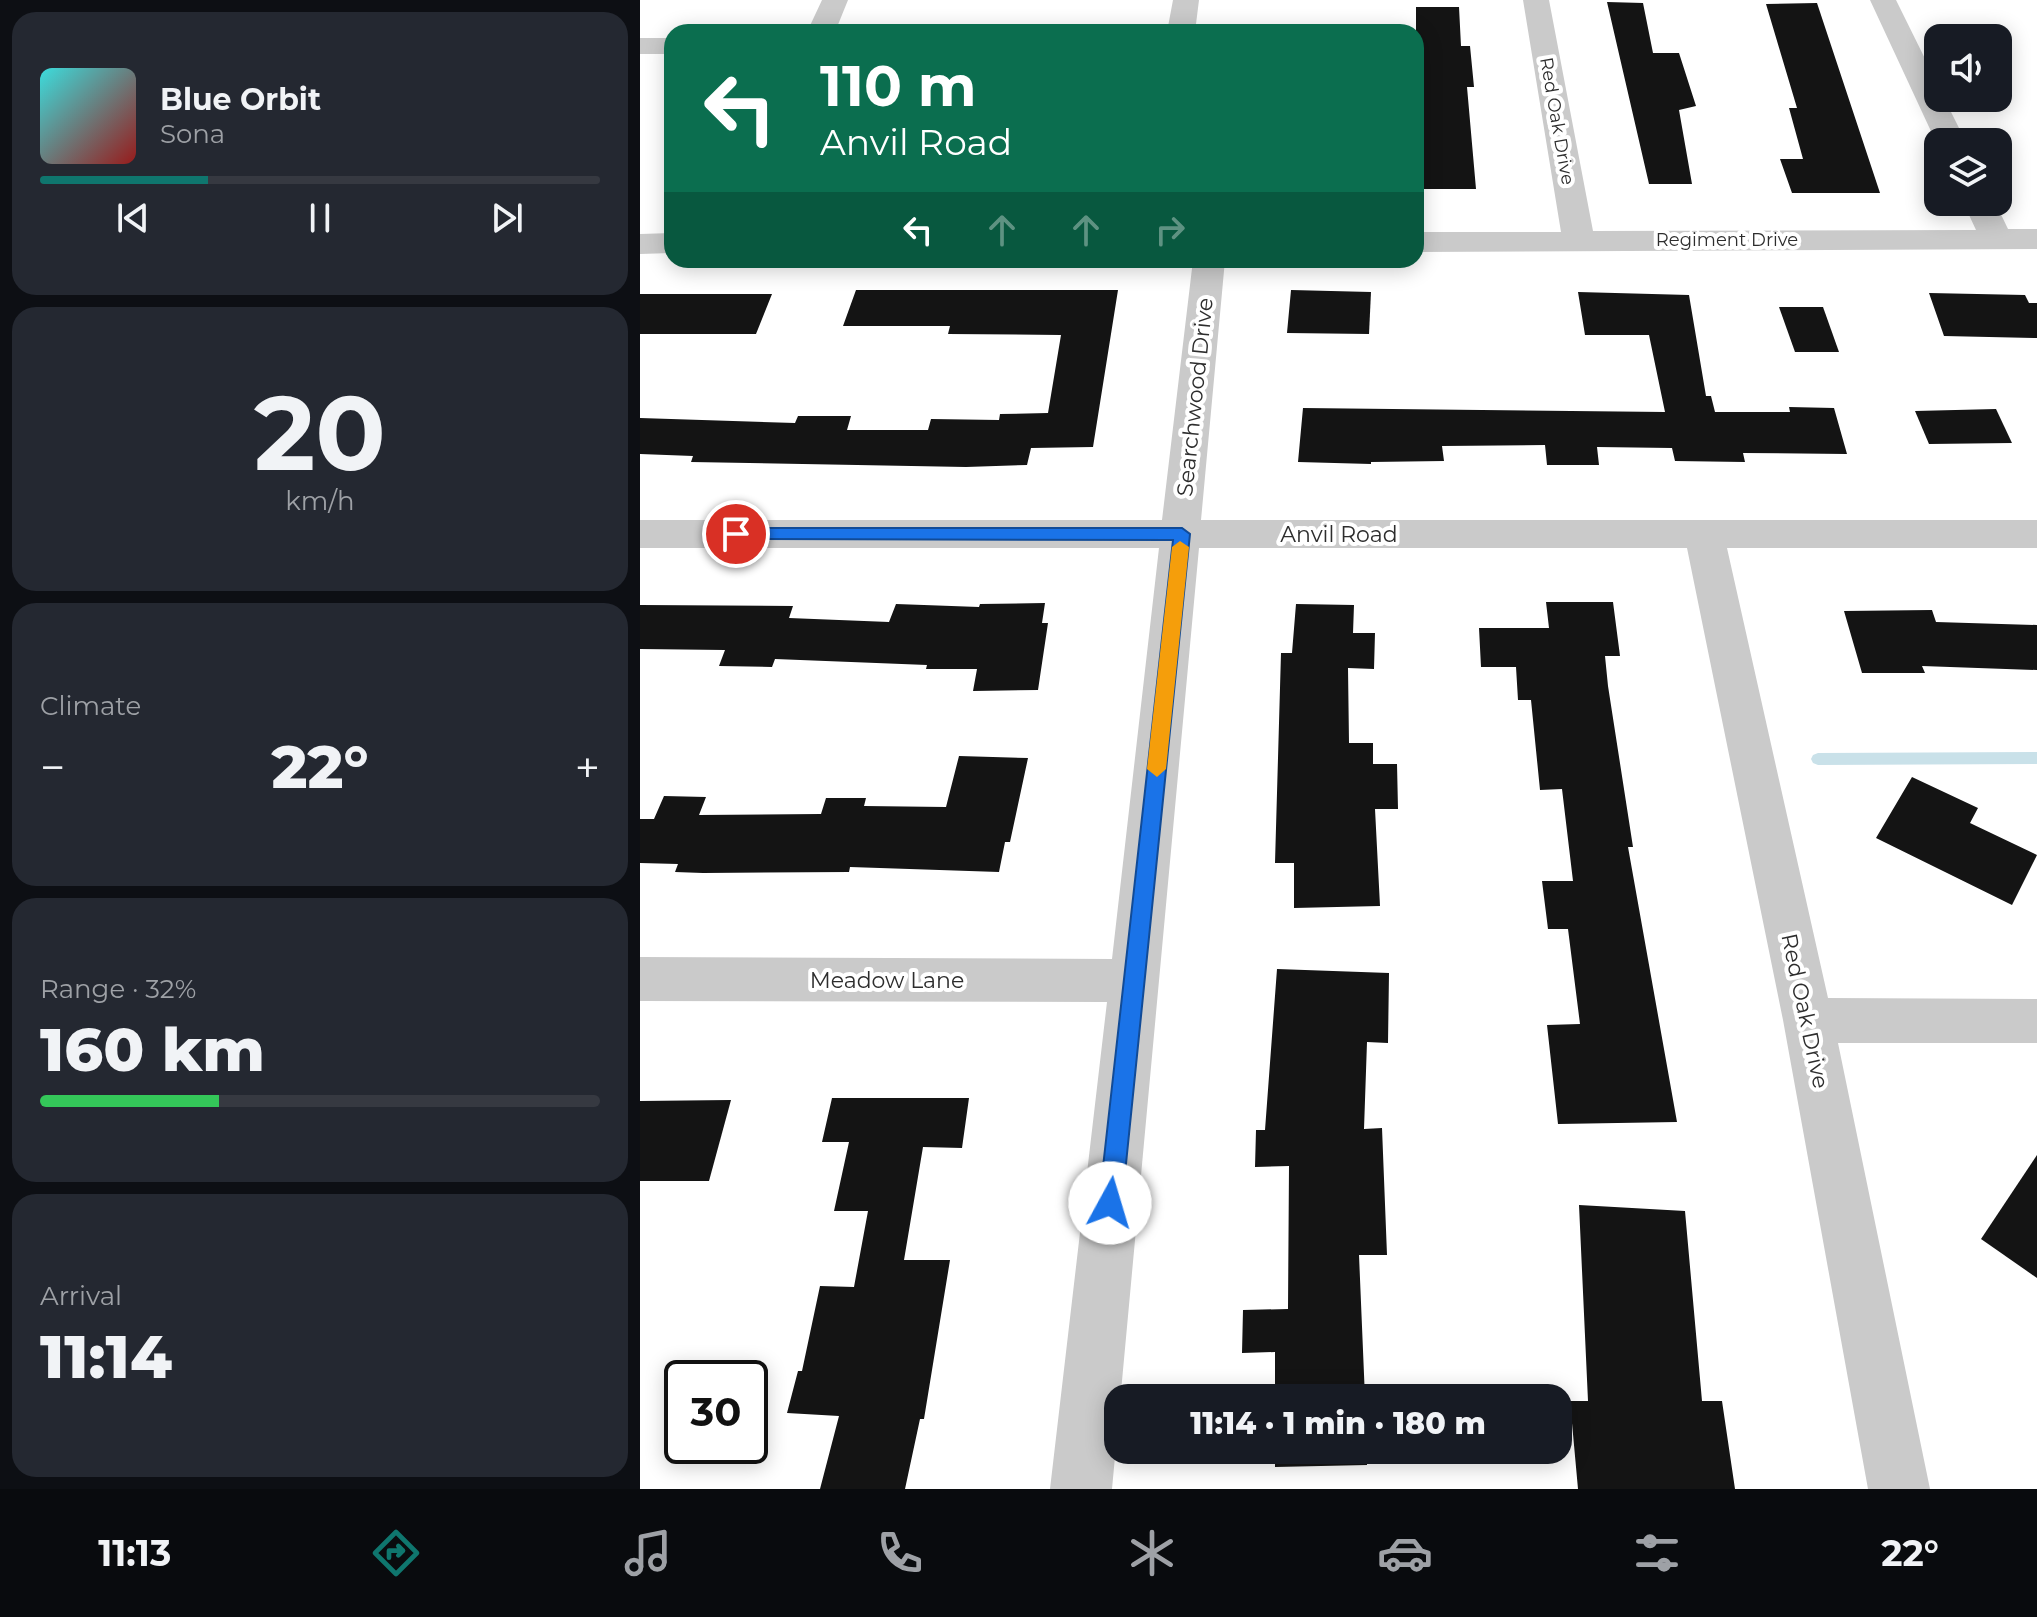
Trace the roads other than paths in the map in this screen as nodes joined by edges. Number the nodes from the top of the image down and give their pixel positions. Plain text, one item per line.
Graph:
1 (835, 0) edge
2 (1186, 0) edge
3 (1536, 0) edge
4 (1883, 0) edge
5 (824, 24) edge
6 (1182, 24) edge
7 (640, 46) edge
8 (664, 46) edge
9 (1944, 128) edge
10 (1985, 216) edge
11 (1996, 239) junction
12 (2037, 239) edge
13 (1579, 241) junction
14 (1424, 242) edge
15 (664, 243) edge
16 (640, 244) edge
17 (1208, 268) edge
18 (640, 534) edge
19 (1182, 534) junction
20 (1704, 534) junction
21 (2037, 534) edge
22 (640, 979) edge
23 (1134, 981) junction
24 (1808, 1020) junction
25 (2037, 1021) edge
26 (1081, 1489) edge
27 (1899, 1489) edge

1 - 5 street
2 - 6 street
3 - 13 street, Red Oak Drive
4 - 9 street
7 - 8 street
10 - 11 street
11 - 12 street, Regiment Drive
11 - 13 street, Regiment Drive
13 - 14 street, Regiment Drive
15 - 16 street
17 - 19 street, Searchwood Drive
18 - 19 street, Anvil Road
19 - 20 street, Anvil Road
19 - 23 street, Searchwood Drive
20 - 21 street, Anvil Road
20 - 24 street, Red Oak Drive
22 - 23 street, Meadow Lane
23 - 26 street, Searchwood Drive
24 - 25 street
24 - 27 street, Red Oak Drive

